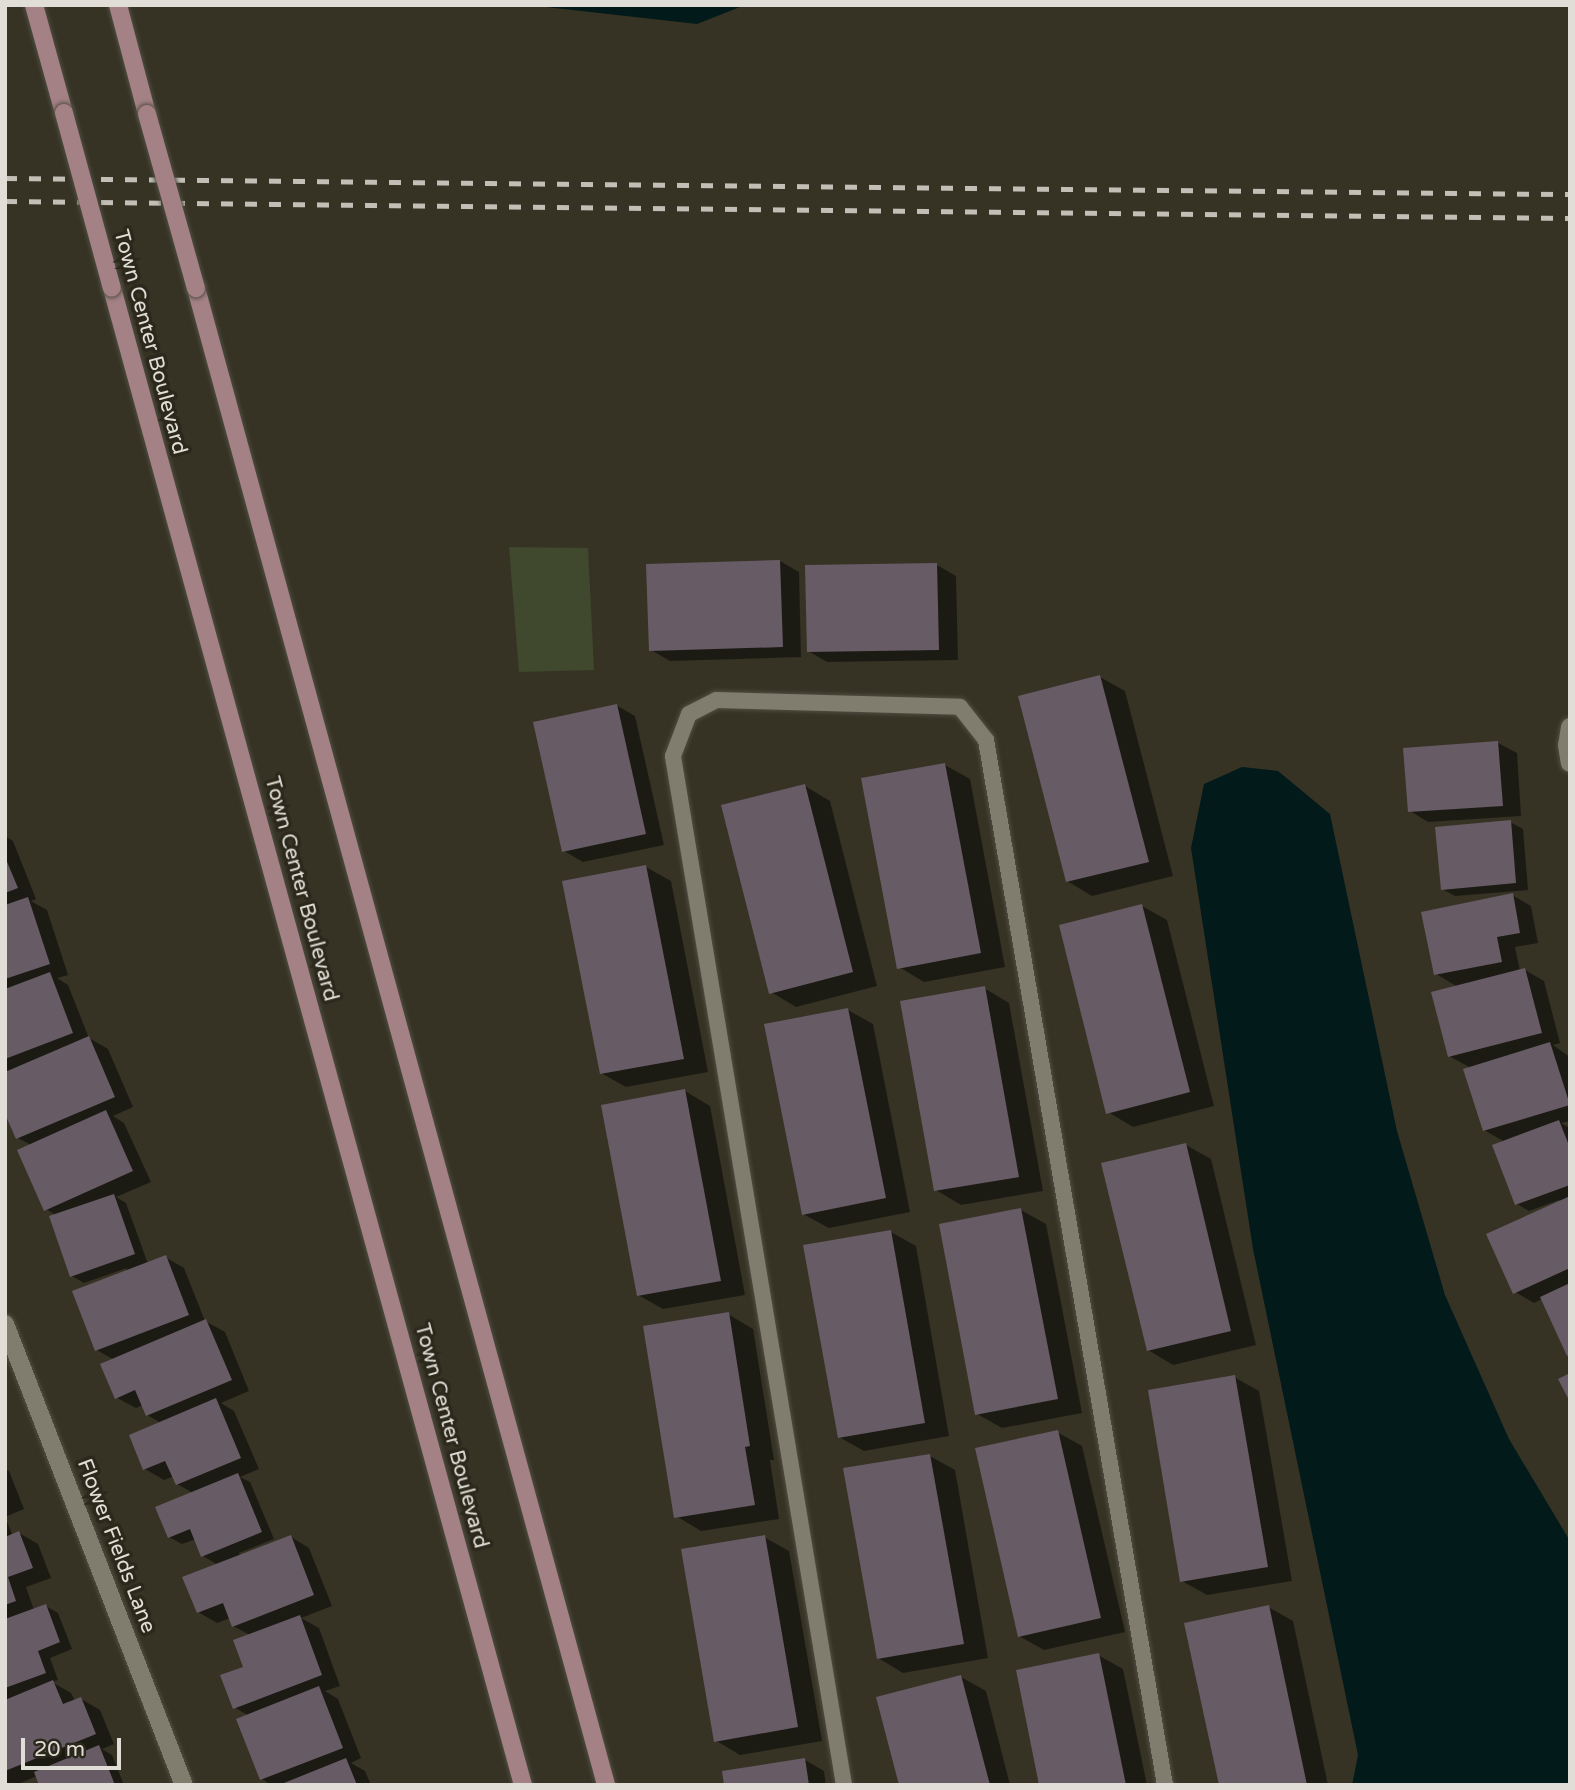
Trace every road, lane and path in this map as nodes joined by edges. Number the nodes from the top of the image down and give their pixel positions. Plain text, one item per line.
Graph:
1 (34, 5) edge
2 (117, 5) edge
3 (1570, 727) edge
4 (1570, 763) edge
5 (5, 1324) edge
6 (184, 1785) edge
7 (523, 1785) edge
8 (606, 1785) edge
9 (844, 1785) edge
10 (1166, 1785) edge

1 - 7 main road, Town Center Boulevard, bridge
2 - 8 main road, bridge
3 - 4 street
5 - 6 street, Flower Fields Lane
9 - 10 lane

